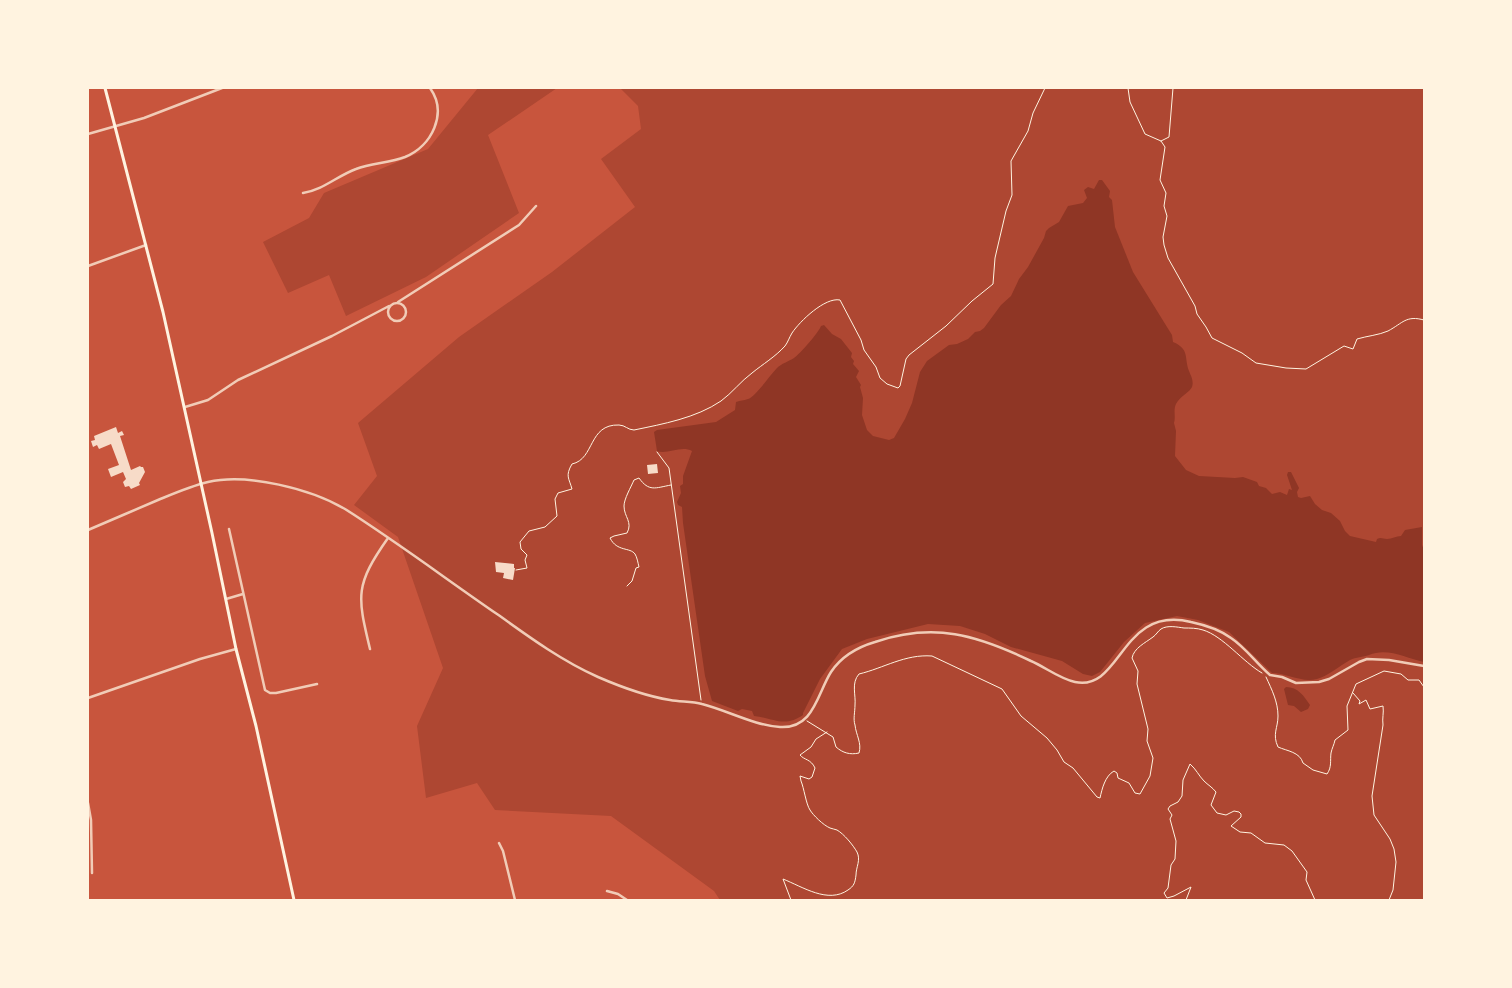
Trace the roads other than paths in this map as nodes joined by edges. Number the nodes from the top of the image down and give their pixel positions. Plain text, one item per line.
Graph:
1 (104, 88) edge
2 (222, 88) edge
3 (430, 88) edge
4 (115, 127) junction
5 (88, 134) edge
6 (303, 193) dead end
7 (536, 206) dead end
8 (146, 245) junction
9 (88, 266) edge
10 (398, 302) junction
11 (389, 306) junction
12 (185, 408) junction
13 (201, 484) junction
14 (229, 529) dead end
15 (88, 530) edge
16 (388, 538) junction
17 (244, 594) junction
18 (226, 600) junction
19 (236, 649) junction
20 (370, 650) dead end
21 (1424, 666) edge
22 (317, 684) dead end
23 (88, 698) edge
24 (88, 803) edge
25 (499, 843) dead end
26 (92, 873) dead end
27 (607, 891) dead end
28 (294, 900) edge
29 (515, 900) edge
30 (627, 900) edge

1 - 4 main road
2 - 4 street
3 - 6 street
4 - 5 street
4 - 8 main road
7 - 10 street
8 - 9 street
8 - 12 main road
10 - 11 street
10 - 11 street
11 - 12 street
12 - 13 main road
13 - 15 street
13 - 16 street
13 - 18 main road
14 - 17 street
16 - 20 street
16 - 21 street
17 - 18 street
17 - 22 street
18 - 19 main road
19 - 23 street
19 - 28 main road
24 - 26 street
25 - 29 street
27 - 30 street

